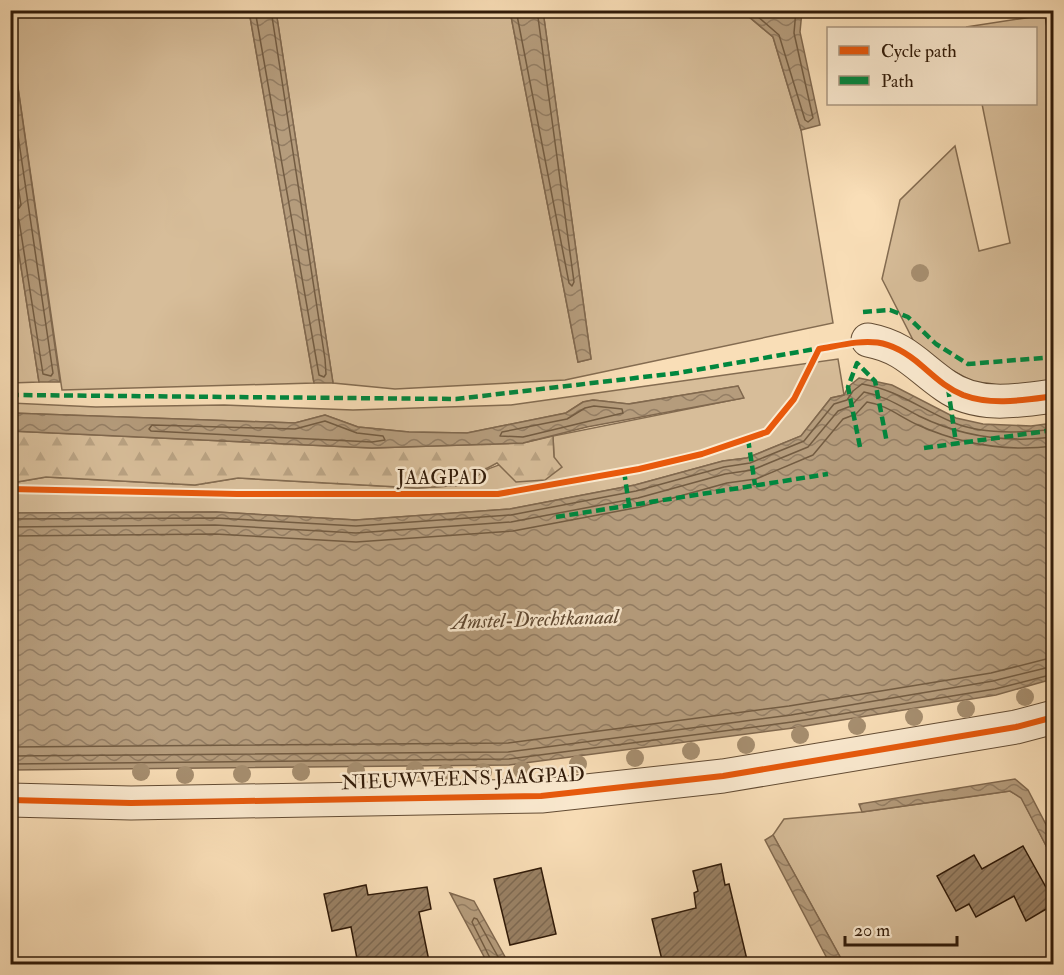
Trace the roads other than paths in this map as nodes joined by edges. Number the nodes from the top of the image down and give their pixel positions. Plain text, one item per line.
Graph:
1 (868, 340) dead end
2 (1053, 396) edge
3 (1053, 717) edge
4 (10, 800) edge

1 - 2 street
3 - 4 street, NIEUWVEENS JAAGPAD

